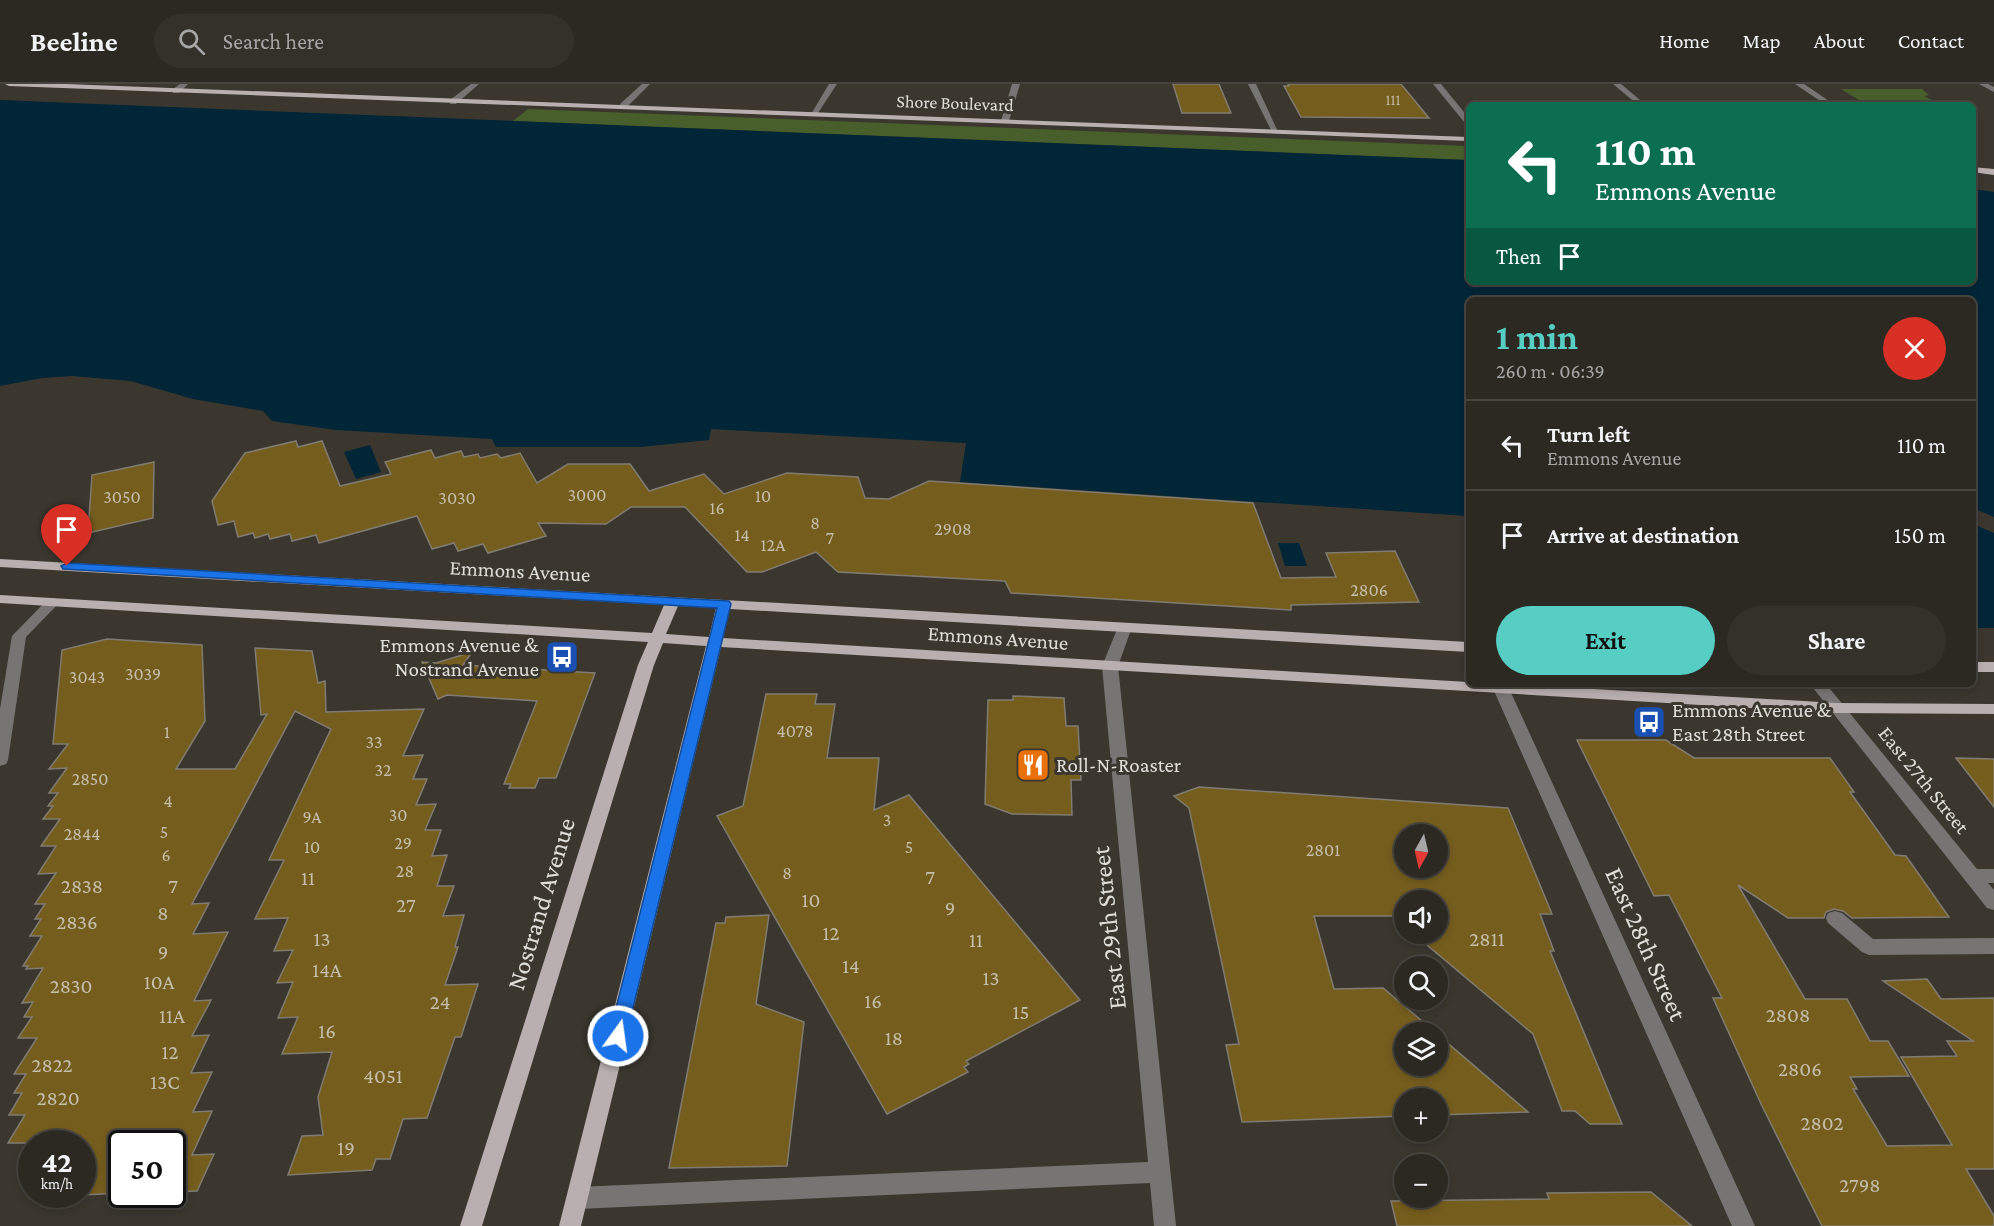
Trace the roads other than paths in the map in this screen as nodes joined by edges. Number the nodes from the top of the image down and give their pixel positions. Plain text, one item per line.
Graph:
1 (9, 84) edge
2 (184, 84) edge
3 (475, 84) edge
4 (646, 84) edge
5 (833, 84) edge
6 (1016, 84) edge
7 (1252, 84) edge
8 (1437, 84) edge
9 (1617, 84) edge
10 (1799, 84) edge
11 (1983, 84) edge
12 (1994, 90) edge
13 (176, 91) junction
14 (453, 102) junction
15 (1638, 102) edge
16 (1826, 102) edge
17 (623, 106) junction
18 (813, 114) junction
19 (1466, 119) edge
20 (1005, 121) junction
21 (1276, 132) junction
22 (1466, 139) edge
23 (1976, 170) edge
24 (1994, 172) edge
25 (0, 563) edge
26 (0, 599) edge
27 (673, 601) junction
28 (53, 602) junction
29 (724, 604) junction
30 (1125, 627) junction
31 (658, 638) junction
32 (716, 641) junction
33 (1466, 647) edge
34 (1110, 666) junction
35 (1976, 667) edge
36 (1994, 667) edge
37 (1466, 685) edge
38 (1500, 687) edge
39 (1820, 687) edge
40 (1837, 708) junction
41 (1994, 709) edge
42 (0, 760) edge
43 (1972, 876) junction
44 (1994, 876) edge
45 (1994, 903) edge
46 (1835, 918) dead end
47 (1994, 946) edge
48 (1160, 1172) junction
49 (578, 1198) junction
50 (470, 1225) edge
51 (570, 1226) edge
52 (1165, 1226) edge
53 (1744, 1226) edge

1 - 13 main road, Shore Boulevard
2 - 13 street
3 - 14 street
4 - 17 street
5 - 18 street
6 - 20 street
7 - 21 street
8 - 19 street
9 - 15 street
10 - 16 street
11 - 12 street
13 - 14 main road, Shore Boulevard
14 - 17 main road, Shore Boulevard
17 - 18 main road, Shore Boulevard
18 - 20 main road, Shore Boulevard
20 - 21 main road, Shore Boulevard
21 - 22 main road, Shore Boulevard
23 - 24 main road
25 - 27 main road, Emmons Avenue
26 - 28 main road, Emmons Avenue
27 - 29 main road, Emmons Avenue
27 - 31 main road, Nostrand Avenue
28 - 31 main road, Emmons Avenue
28 - 42 street
29 - 30 main road, Emmons Avenue
29 - 32 main road
30 - 33 main road, Emmons Avenue
30 - 34 street, East 29th Street
31 - 32 main road, Emmons Avenue
31 - 50 main road, Nostrand Avenue
32 - 34 main road, Emmons Avenue
32 - 49 main road
34 - 37 main road, Emmons Avenue
34 - 48 street, East 29th Street
35 - 36 main road
38 - 40 main road, Emmons Avenue
38 - 53 street, East 28th Street
39 - 40 street, East 27th Street
40 - 41 main road, Emmons Avenue
40 - 43 street, East 27th Street
43 - 44 street
43 - 45 street, East 27th Street
46 - 47 street
48 - 49 street
48 - 52 street, East 29th Street
49 - 51 main road

